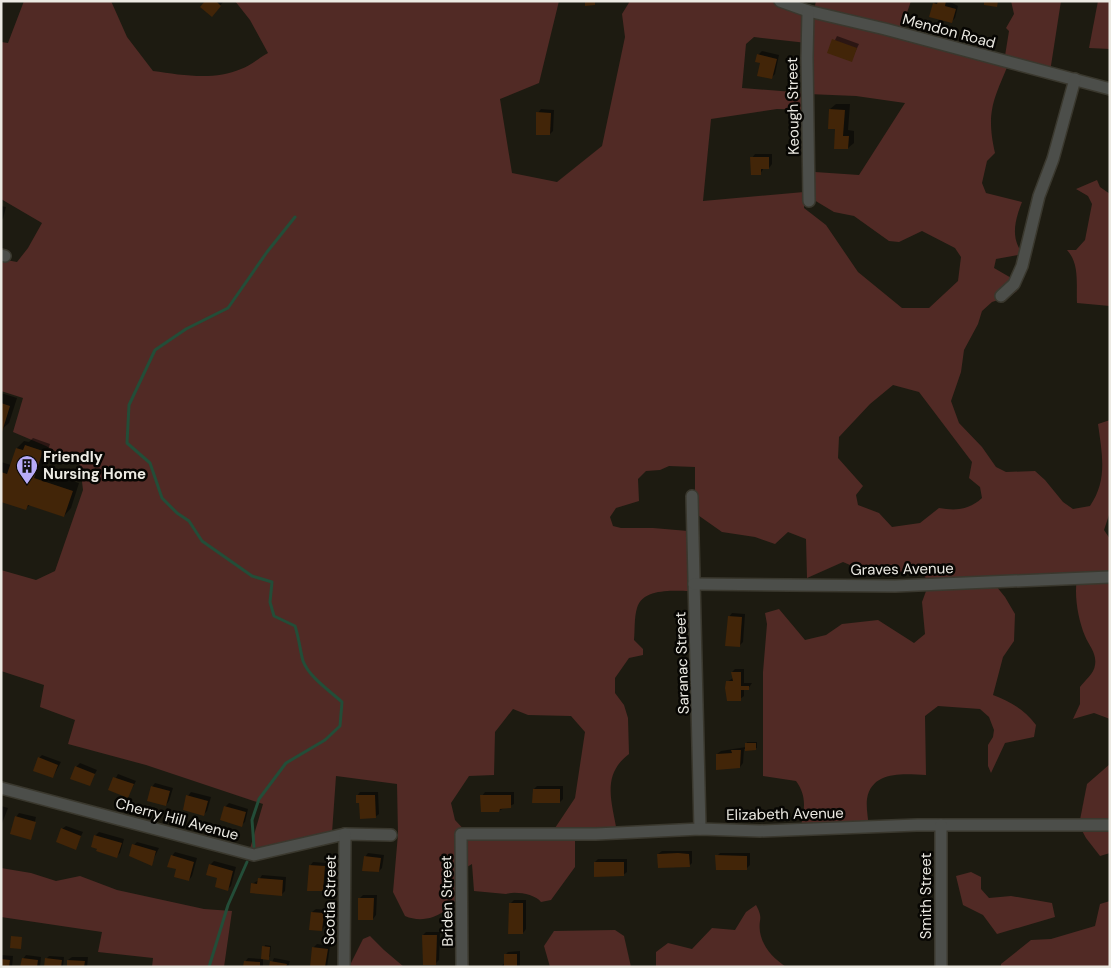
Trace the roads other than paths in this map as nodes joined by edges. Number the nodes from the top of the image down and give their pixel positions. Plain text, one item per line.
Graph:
1 (780, 1) edge
2 (808, 11) junction
3 (1075, 79) junction
4 (1110, 89) edge
5 (809, 201) dead end
6 (1001, 296) dead end
7 (692, 496) dead end
8 (1110, 577) edge
9 (694, 584) junction
10 (1, 788) edge
11 (941, 825) junction
12 (1110, 825) edge
13 (700, 829) junction
14 (345, 834) junction
15 (461, 834) joint
16 (391, 835) dead end
17 (344, 967) edge
18 (462, 967) edge
19 (941, 967) edge

1 - 2 street, Mendon Road
2 - 3 street, Mendon Road
2 - 5 street, Keough Street
3 - 4 street, Mendon Road
3 - 6 street
7 - 9 street, Saranac Street
8 - 9 street, Graves Avenue
9 - 13 street, Saranac Street
10 - 14 street, Cherry Hill Avenue
11 - 12 street, Elizabeth Avenue
11 - 13 street, Elizabeth Avenue
11 - 19 street, Smith Street
13 - 15 street, Elizabeth Avenue
14 - 16 street
14 - 17 street, Scotia Street
15 - 18 street, Briden Street

